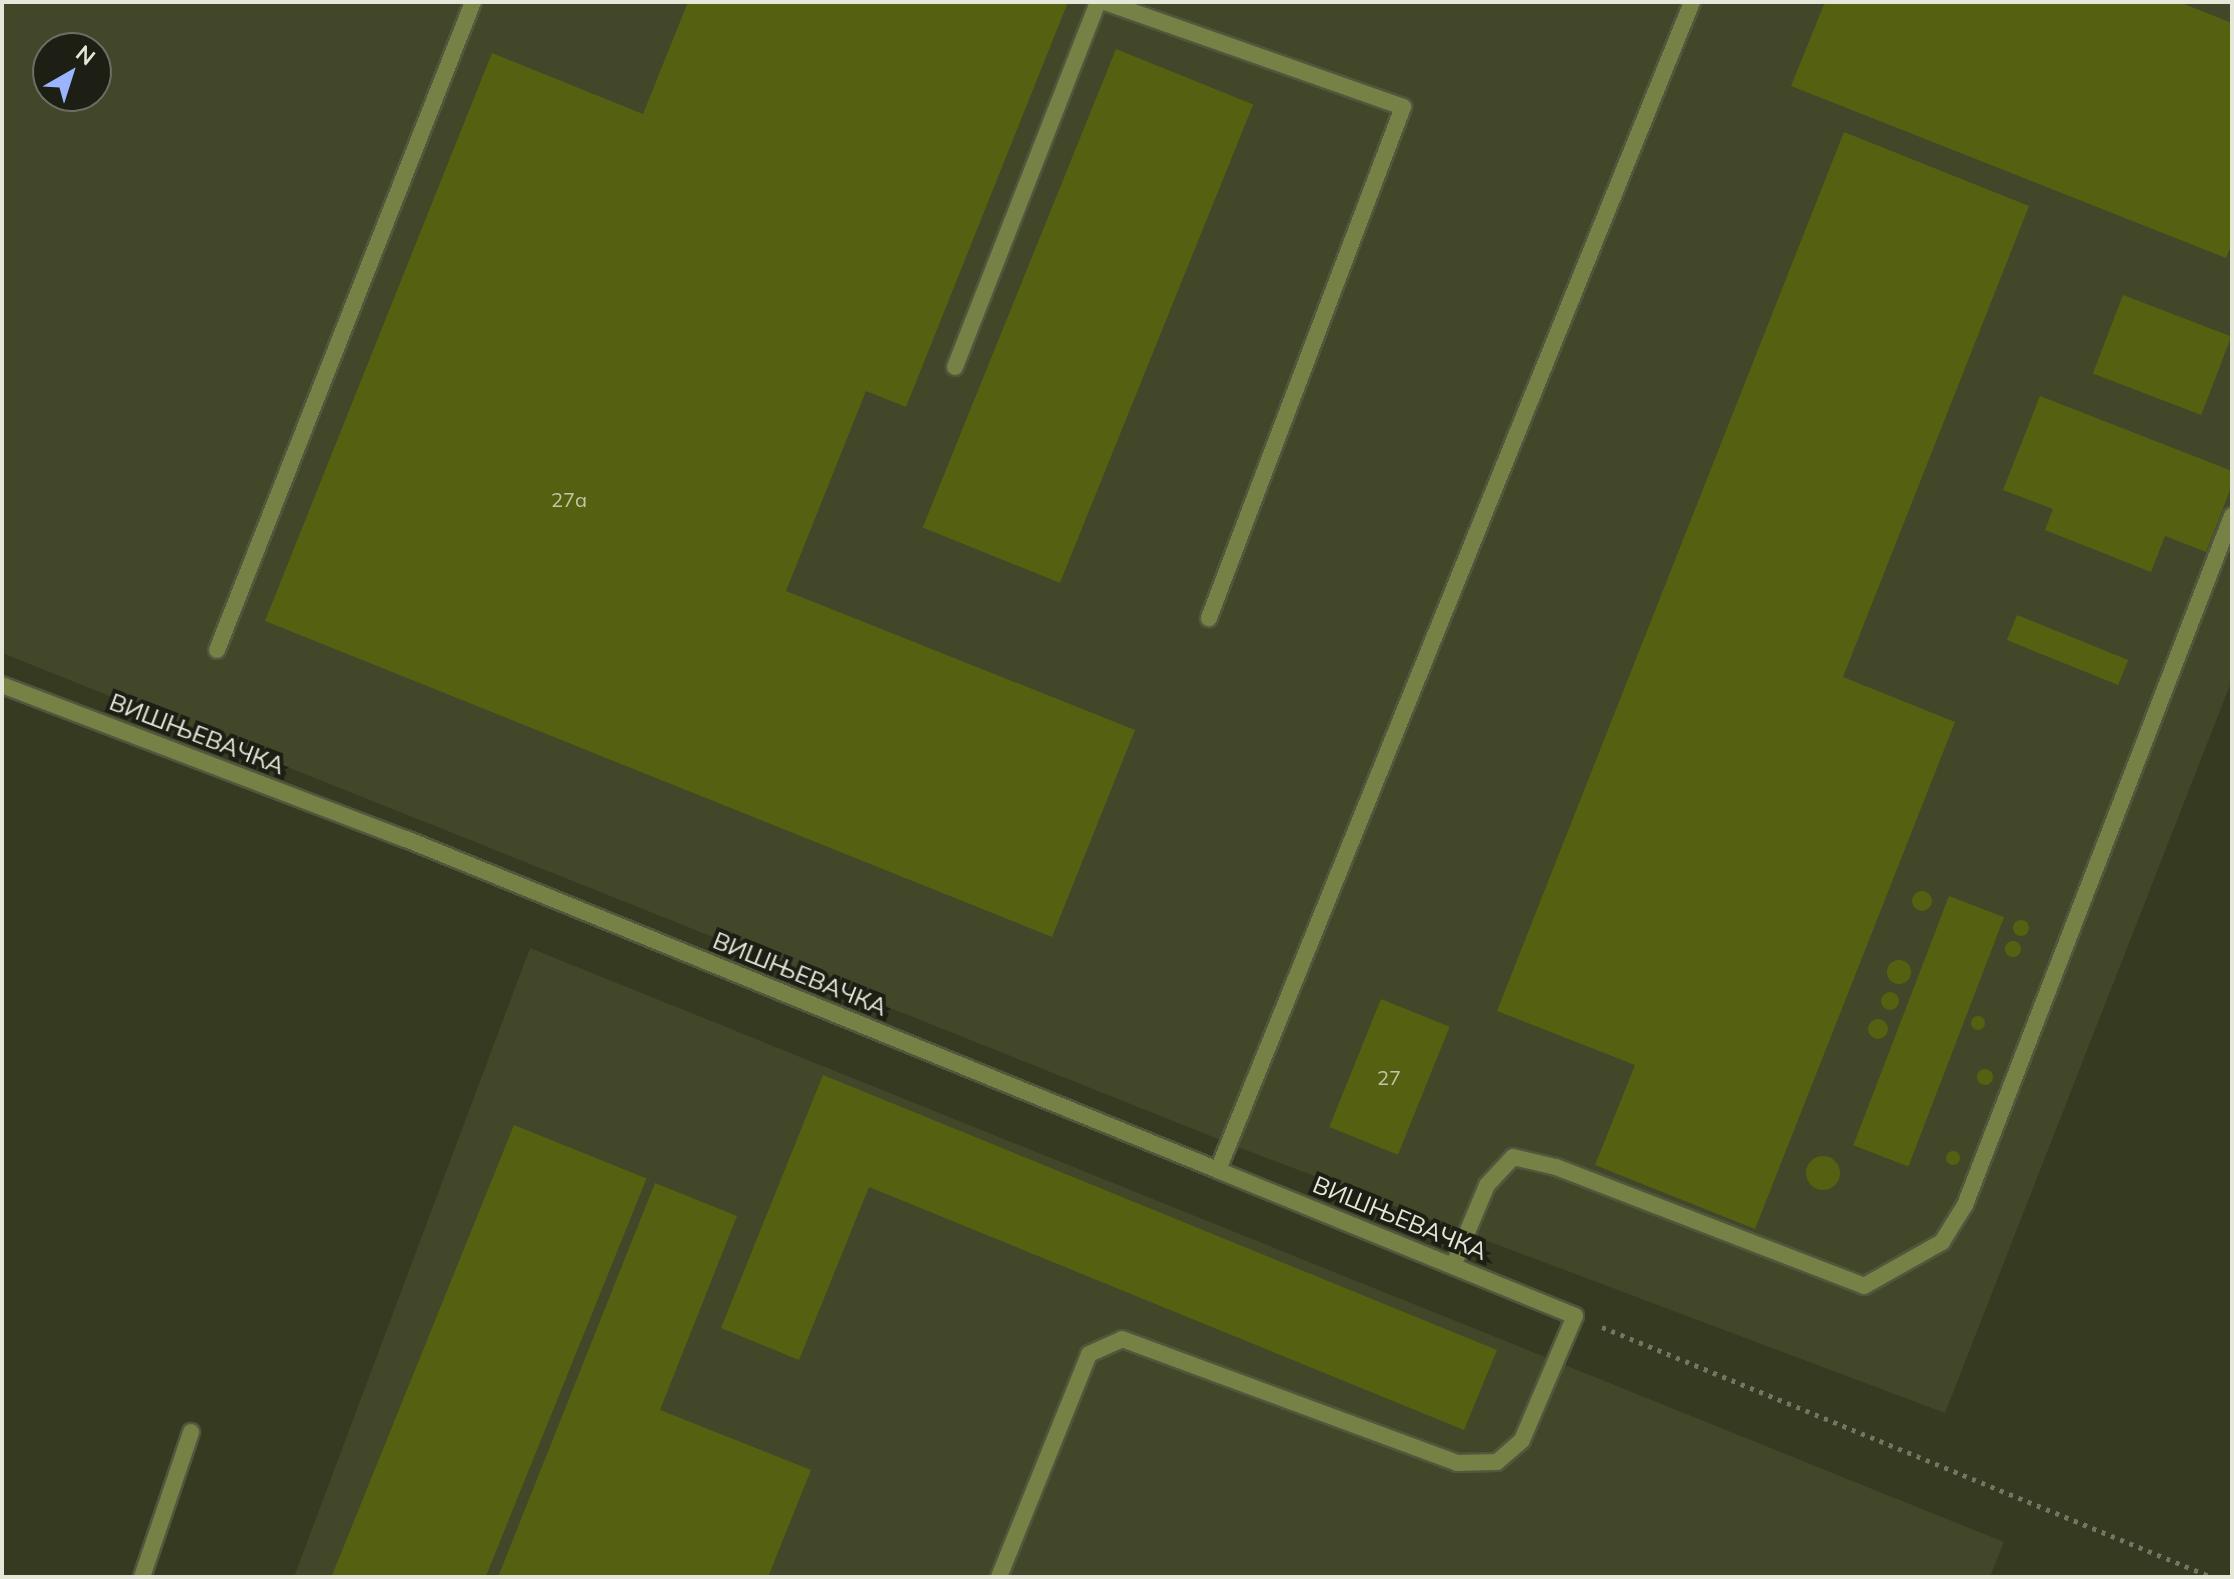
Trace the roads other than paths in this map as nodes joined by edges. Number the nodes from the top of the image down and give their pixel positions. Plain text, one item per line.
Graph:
1 (473, 2) edge
2 (1098, 2) edge
3 (1105, 2) edge
4 (1692, 2) edge
5 (955, 367) dead end
6 (2232, 516) edge
7 (1209, 618) dead end
8 (217, 650) dead end
9 (2, 685) edge
10 (1218, 1170) junction
11 (1453, 1266) junction
12 (191, 1432) dead end
13 (142, 1577) edge
14 (999, 1577) edge

1 - 8 street
2 - 5 street
3 - 7 street
4 - 10 street
6 - 11 street
9 - 10 street, ВИШЊЕВАЧКА
10 - 11 street, ВИШЊЕВАЧКА
11 - 14 street, ВИШЊЕВАЧКА
12 - 13 street

